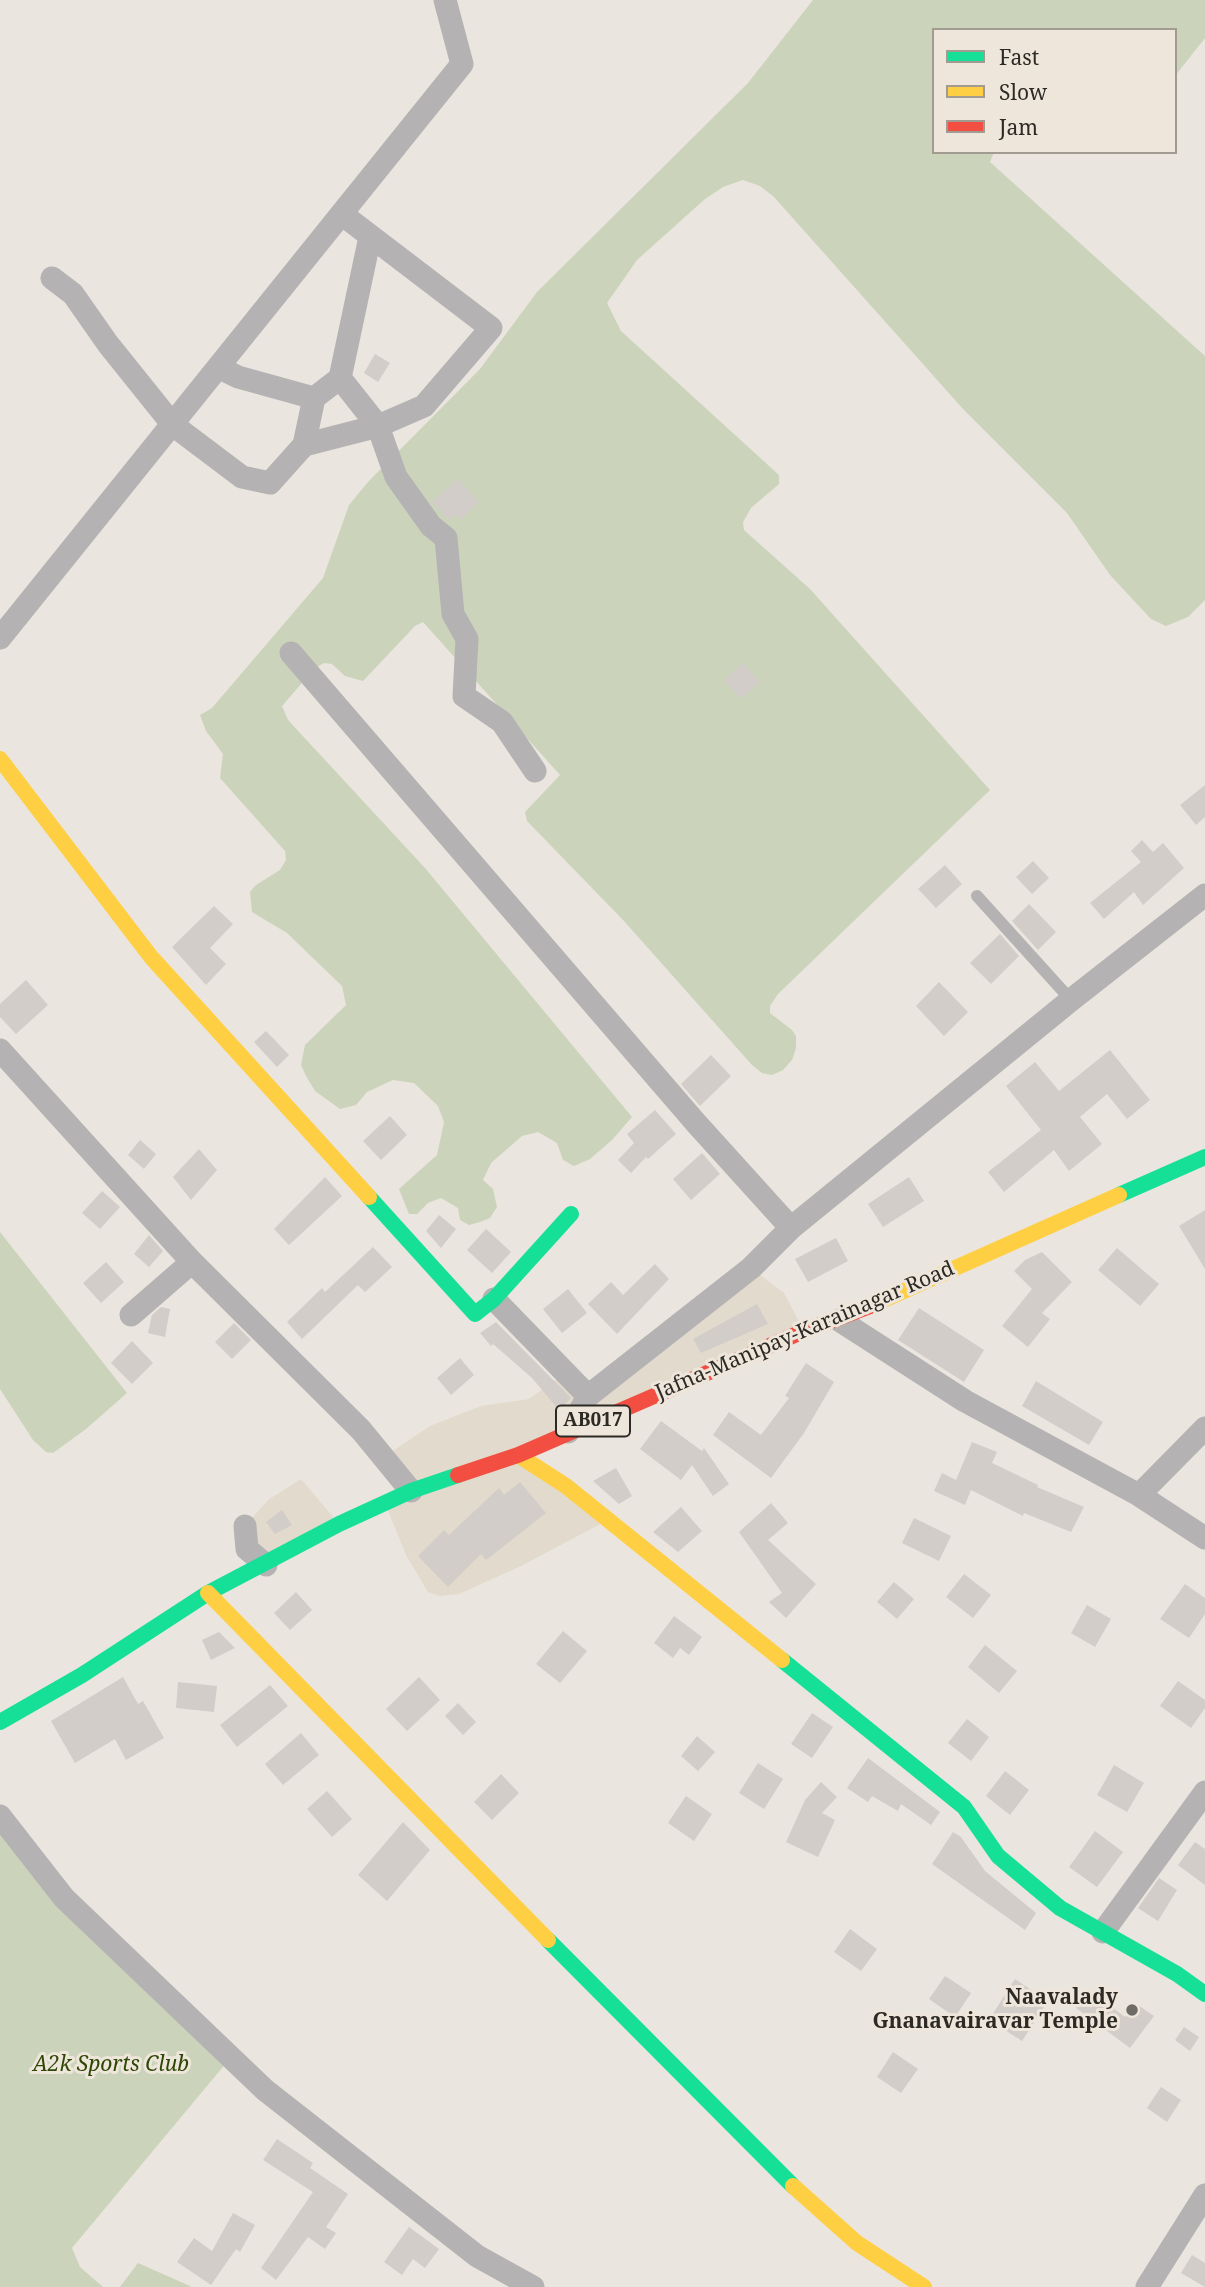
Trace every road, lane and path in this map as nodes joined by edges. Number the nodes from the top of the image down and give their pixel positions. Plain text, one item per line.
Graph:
1 (445, 0) edge
2 (343, 215) junction
3 (370, 237) junction
4 (52, 278) dead end
5 (220, 368) junction
6 (340, 378) junction
7 (314, 398) junction
8 (173, 425) junction
9 (377, 426) junction
10 (303, 445) junction
11 (0, 638) edge
12 (290, 653) dead end
13 (0, 759) edge
14 (535, 771) dead end
15 (1205, 895) edge
16 (977, 897) dead end
17 (1071, 1000) junction
18 (0, 1050) edge
19 (1205, 1157) edge
20 (571, 1214) dead end
21 (791, 1228) junction
22 (192, 1262) junction
23 (494, 1299) junction
24 (131, 1315) dead end
25 (839, 1320) junction
26 (588, 1396) junction
27 (1205, 1428) edge
28 (568, 1432) junction
29 (518, 1455) junction
30 (411, 1491) junction
31 (1139, 1495) junction
32 (245, 1526) dead end
33 (1205, 1538) edge
34 (266, 1565) junction
35 (208, 1593) junction
36 (0, 1723) edge
37 (1205, 1792) edge
38 (0, 1816) edge
39 (1103, 1932) junction
40 (1205, 1994) edge
41 (1205, 2195) edge
42 (533, 2287) edge
43 (924, 2287) edge
44 (1147, 2287) edge

1 - 2 street
2 - 3 street
2 - 5 street
3 - 6 street
3 - 9 street
4 - 8 street
5 - 7 street
5 - 8 street
6 - 7 street
6 - 9 street
7 - 10 street
8 - 10 street
8 - 11 street
9 - 10 street
9 - 14 street
12 - 21 street
13 - 23 street
15 - 17 street
16 - 17 lane
17 - 21 street
18 - 22 street
19 - 25 street, Jafna-Manipay-Karainagar Road / AB017
20 - 23 street
21 - 26 street
22 - 24 street
22 - 30 street
23 - 26 street
25 - 28 street, Jafna-Manipay-Karainagar Road / AB017
25 - 31 street
26 - 28 street
27 - 31 street
28 - 29 street, Jafna-Manipay-Karainagar Road / AB017
29 - 30 street, Jafna-Manipay-Karainagar Road / AB017
29 - 39 street
30 - 34 street, Jafna-Manipay-Karainagar Road / AB017
31 - 33 street
32 - 34 street
34 - 35 street, Jafna-Manipay-Karainagar Road / AB017
35 - 36 street, Jafna-Manipay-Karainagar Road / AB017
35 - 43 street
37 - 39 street
38 - 42 street
39 - 40 street
41 - 44 street

